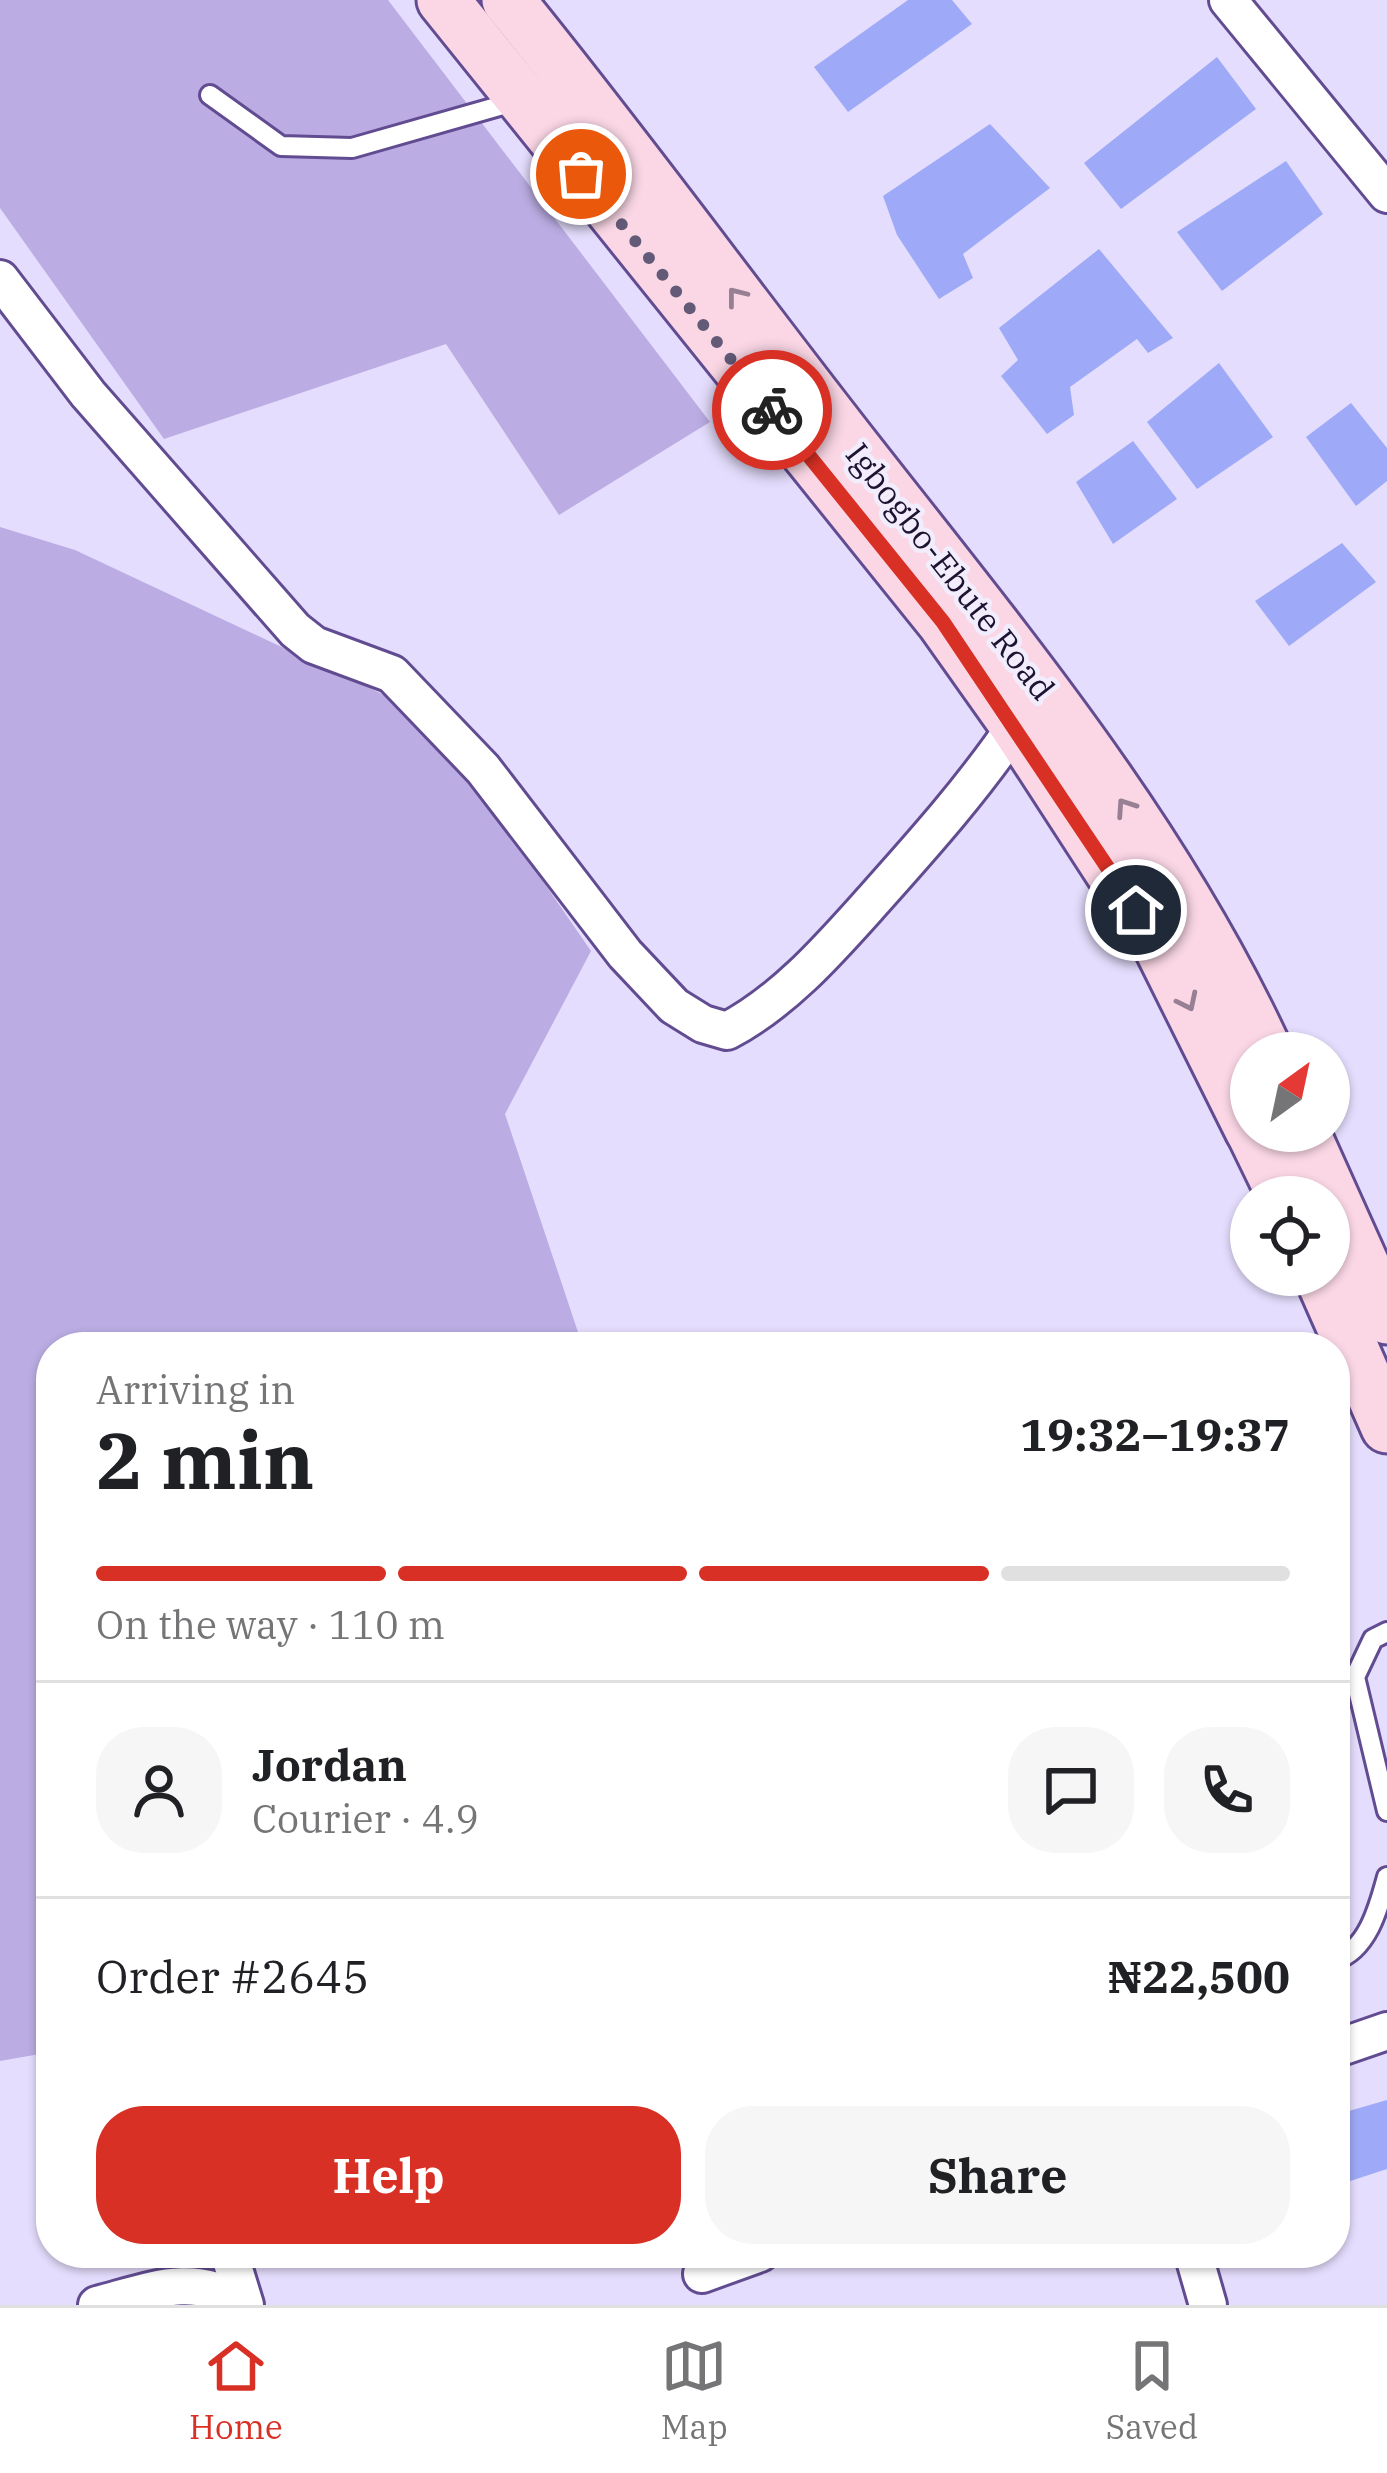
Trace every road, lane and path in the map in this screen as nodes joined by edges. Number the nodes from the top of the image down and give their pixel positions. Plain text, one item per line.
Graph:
1 (443, 0) edge
2 (1228, 0) edge
3 (524, 5) edge
4 (210, 95) dead end
5 (521, 100) junction
6 (1387, 194) edge
7 (0, 279) edge
8 (1016, 725) junction
9 (1257, 1032) edge
10 (1230, 1088) edge
11 (1312, 1152) edge
12 (1329, 1296) edge
13 (1387, 1318) edge
14 (1345, 1332) edge
15 (1350, 1343) edge
16 (1387, 1427) edge
17 (1387, 1632) edge
18 (1387, 1811) edge
19 (1387, 1876) edge
20 (1350, 1951) edge
21 (1387, 2031) edge
22 (1350, 2044) edge
23 (233, 2268) edge
24 (1197, 2268) edge
25 (97, 2305) edge
26 (244, 2305) edge
27 (1208, 2305) edge

1 - 5 main road, Igbogbo-Ebute Road
2 - 6 street
9 -> 3 main road, Igbogbo-Ebute Road
4 - 5 lane
5 - 8 main road, Igbogbo-Ebute Road
7 - 8 street
8 -> 10 main road, Igbogbo-Ebute Road
11 - 13 main road
12 - 14 main road
15 - 16 main road
17 - 18 lane
19 - 20 lane
21 - 22 street
23 - 26 street
24 - 27 street
25 - 26 street

